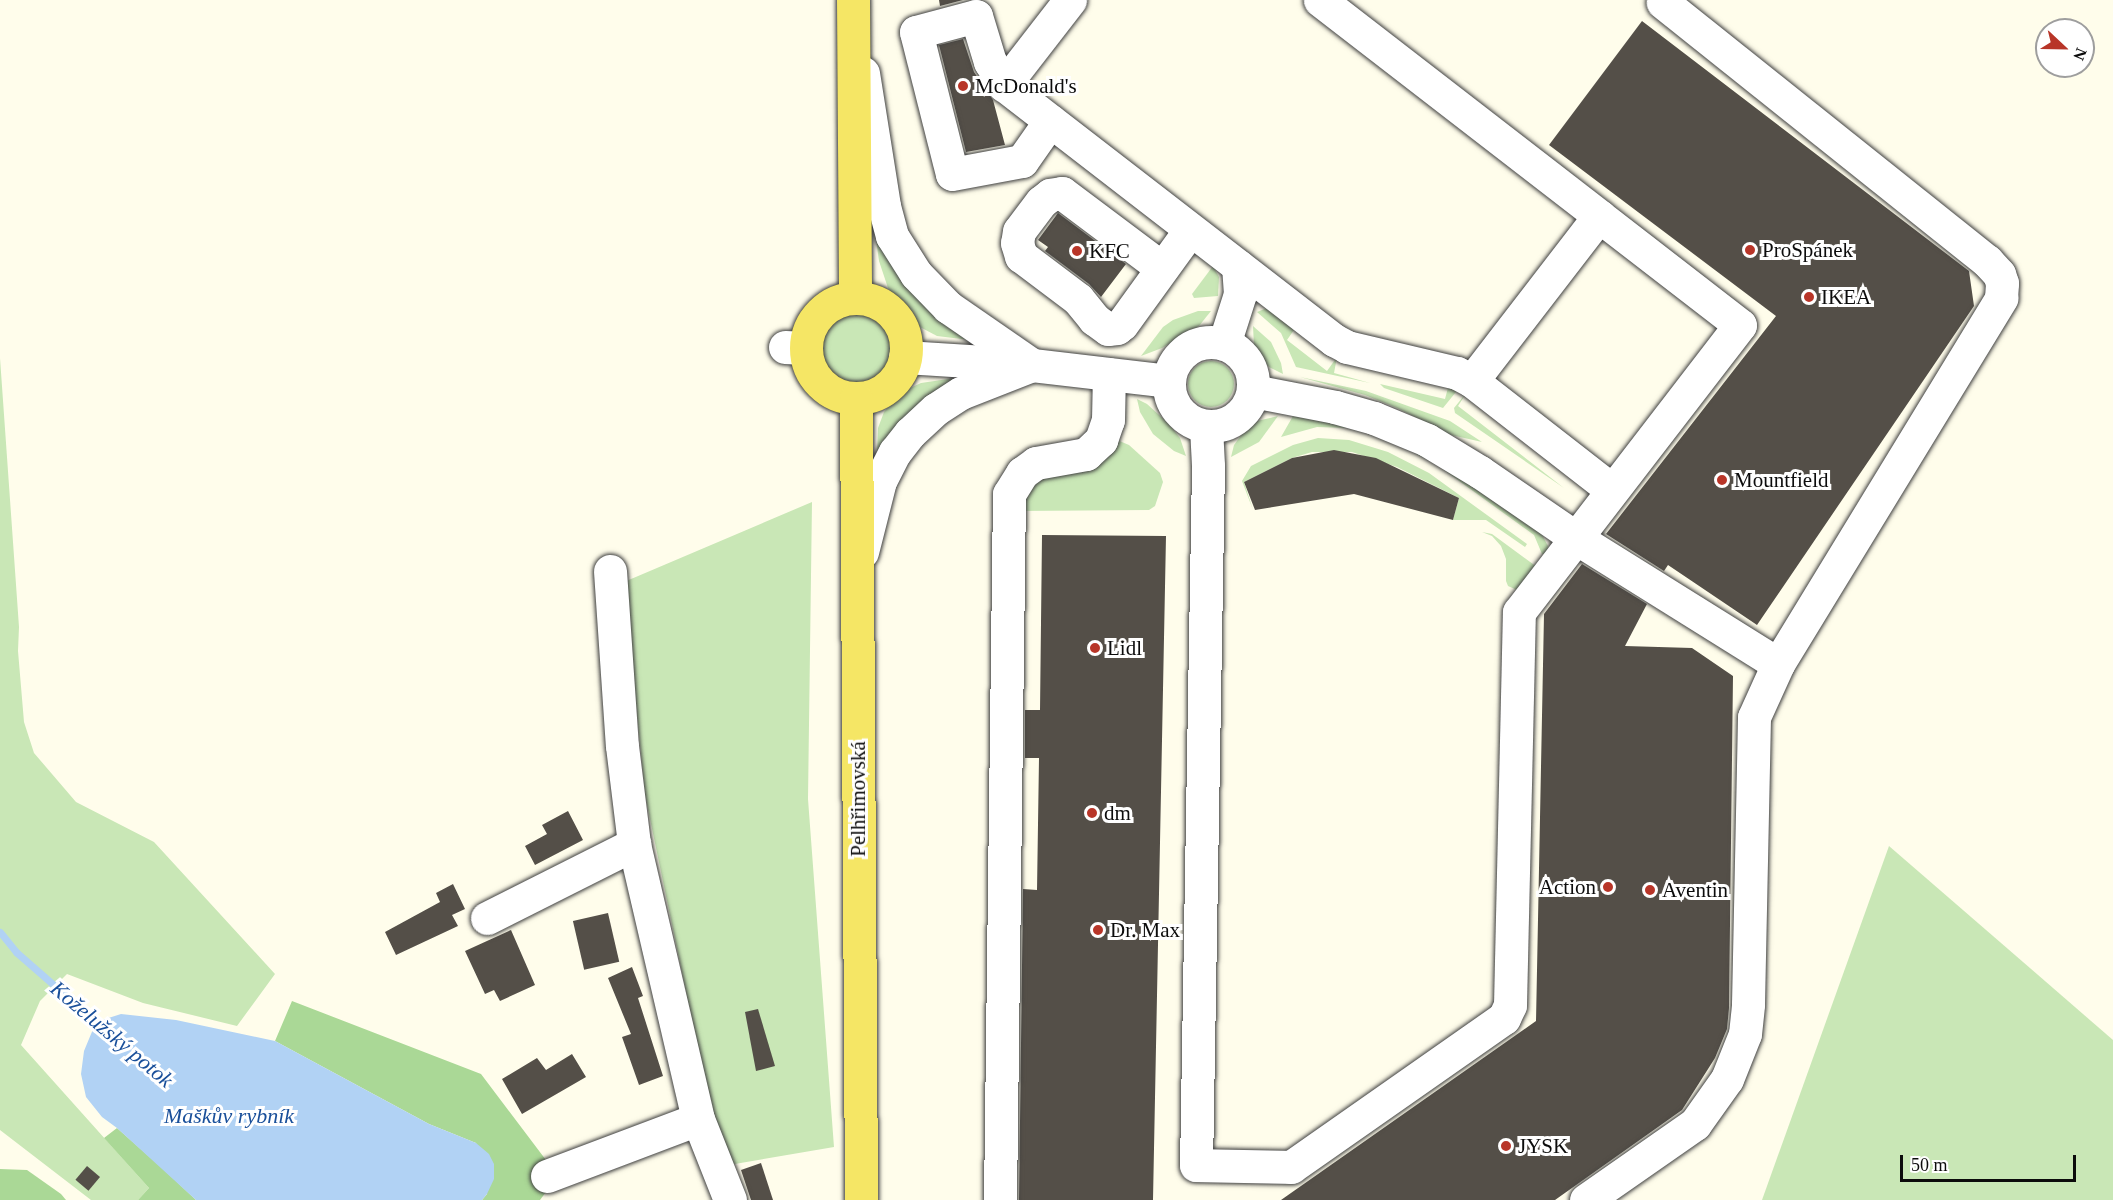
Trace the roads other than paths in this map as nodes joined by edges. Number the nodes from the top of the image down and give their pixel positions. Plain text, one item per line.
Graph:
1 (1070, 0) edge
2 (1320, 0) edge
3 (1664, 2) dead end
4 (853, 3) edge
5 (1004, 86) junction
6 (1050, 121) junction
7 (1599, 216) junction
8 (1190, 230) junction
9 (1238, 266) junction
10 (1162, 268) dead end
11 (855, 298) junction
12 (1224, 344) junction
13 (905, 357) junction
14 (1032, 365) junction
15 (1109, 374) junction
16 (1168, 381) junction
17 (1472, 381) junction
18 (1253, 391) junction
19 (856, 399) junction
20 (1206, 427) junction
21 (1612, 490) junction
22 (1576, 538) junction
23 (857, 569) junction
24 (610, 571) dead end
25 (1778, 664) junction
26 (634, 844) junction
27 (487, 918) dead end
28 (698, 1119) junction
29 (547, 1176) dead end
30 (730, 1200) edge
31 (861, 1200) edge
32 (1000, 1200) edge
33 (1586, 1200) edge

1 - 5 lane
2 - 7 lane
3 - 25 lane
4 - 11 main road
4 - 14 lane
5 - 6 lane
5 - 6 lane
6 - 8 lane
7 - 17 lane
7 - 21 lane
8 - 9 lane
8 - 10 lane
9 - 12 lane
9 - 17 lane
11 - 13 main road
11 - 19 main road
12 - 16 lane
12 - 18 lane
13 - 14 lane
13 - 19 main road
14 - 15 lane
14 - 23 lane
15 - 16 lane
15 - 32 lane
16 - 20 lane
17 - 21 lane
18 - 20 lane
18 - 22 lane
19 - 23 main road, Pelhřimovská
20 - 22 lane
21 - 22 lane
22 - 25 lane
23 - 31 main road, Pelhřimovská
24 - 26 lane
25 - 33 lane
26 - 27 lane
26 - 28 lane
28 - 29 lane
28 - 30 lane

